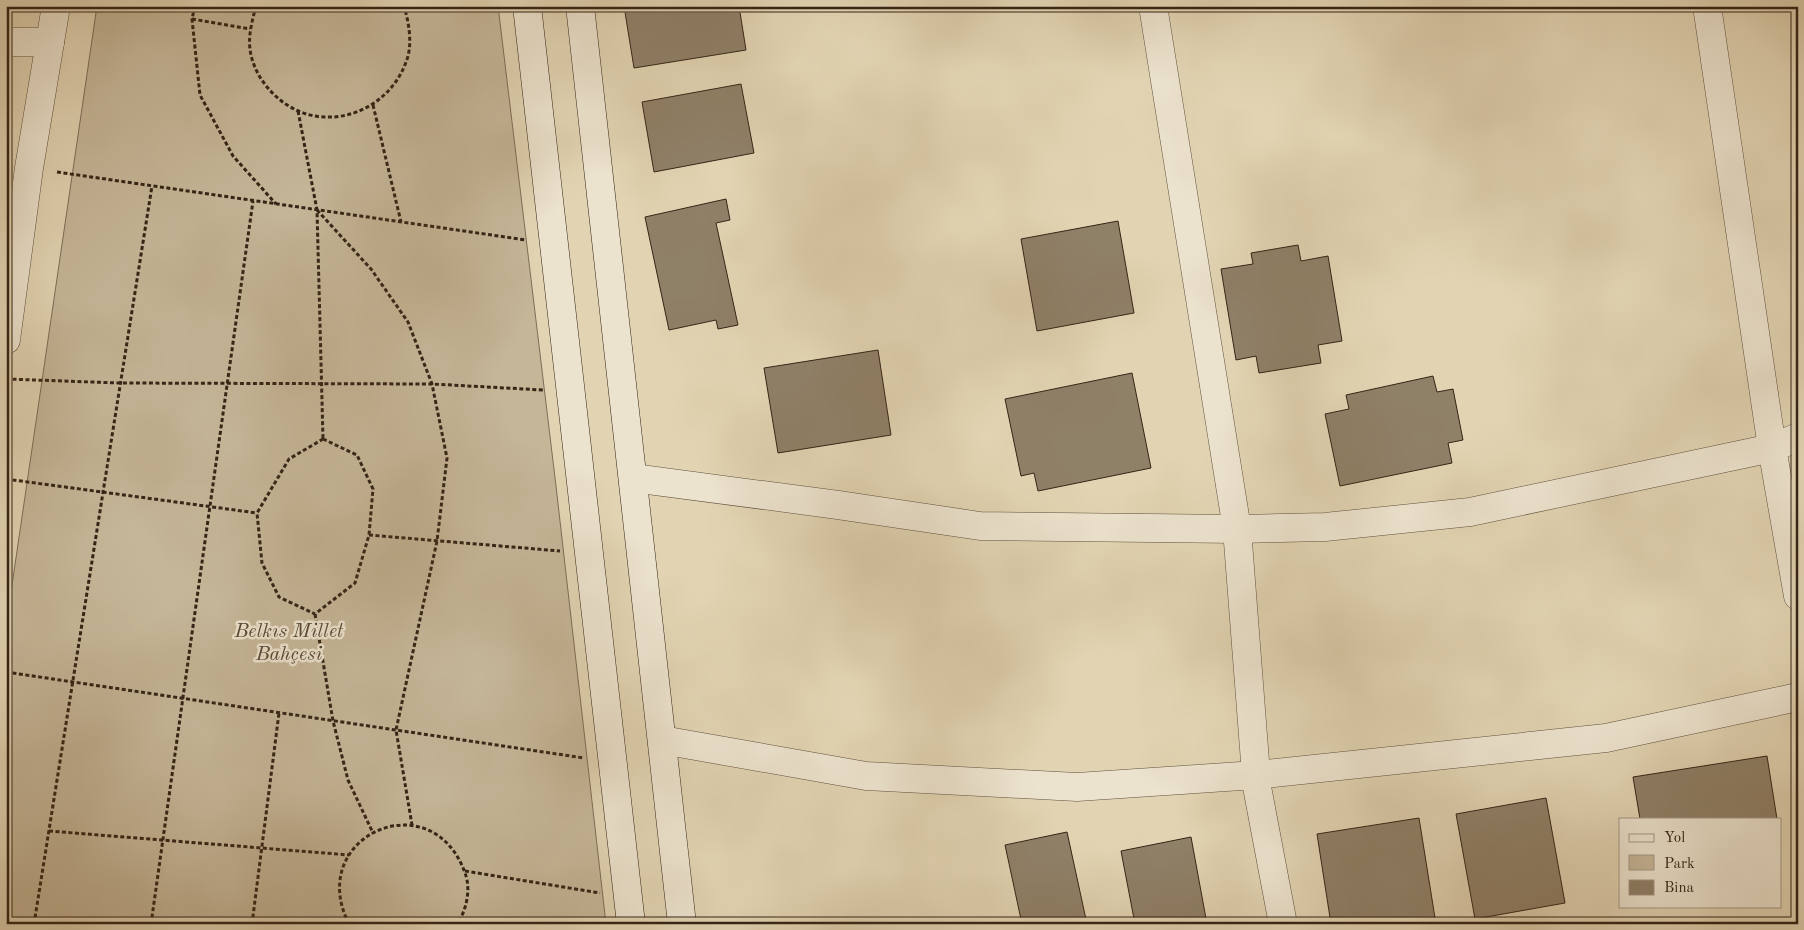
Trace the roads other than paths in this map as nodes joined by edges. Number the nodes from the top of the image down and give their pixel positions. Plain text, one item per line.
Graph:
1 (56, 6) edge
2 (527, 6) edge
3 (580, 6) edge
4 (1153, 6) edge
5 (1707, 6) edge
6 (6, 42) edge
7 (50, 42) junction
8 (6, 340) edge
9 (1798, 438) edge
10 (1772, 448) junction
11 (633, 478) junction
12 (1237, 529) junction
13 (1798, 596) edge
14 (1798, 697) edge
15 (662, 740) junction
16 (1256, 775) junction
17 (631, 924) edge
18 (682, 924) edge
19 (1283, 924) edge

1 - 7 street
2 - 17 street
3 - 11 street
4 - 12 street
5 - 10 street
6 - 7 street
7 - 8 street
9 - 10 street
10 - 12 street
10 - 13 street
11 - 12 street
11 - 15 street
12 - 16 street
14 - 16 street
15 - 16 street
15 - 18 street
16 - 19 street

